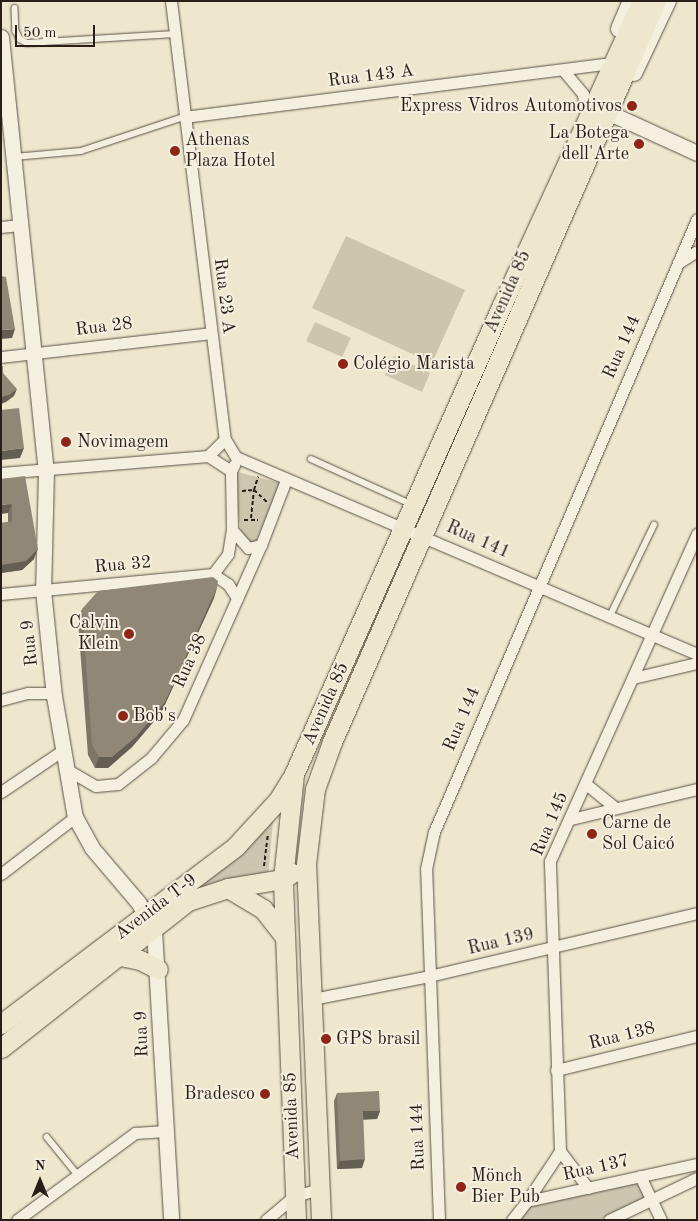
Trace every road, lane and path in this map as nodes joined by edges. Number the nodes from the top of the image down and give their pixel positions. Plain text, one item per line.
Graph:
1 (171, 1) edge
2 (631, 1) edge
3 (642, 1) edge
4 (656, 1) edge
5 (668, 1) edge
6 (15, 8) dead end
7 (175, 34) junction
8 (1, 37) edge
9 (604, 64) junction
10 (563, 70) junction
11 (5, 98) edge
12 (585, 108) junction
13 (614, 115) junction
14 (184, 117) junction
15 (697, 153) edge
16 (14, 157) junction
17 (697, 219) edge
18 (20, 225) junction
19 (539, 225) junction
20 (1, 227) edge
21 (555, 237) junction
22 (697, 251) edge
23 (678, 263) junction
24 (211, 333) junction
25 (36, 353) junction
26 (1, 357) edge
27 (225, 439) junction
28 (208, 456) junction
29 (311, 459) dead end
30 (243, 462) junction
31 (46, 470) junction
32 (230, 471) junction
33 (1, 473) edge
34 (258, 477) dead end
35 (286, 480) junction
36 (254, 490) junction
37 (237, 492) dead end
38 (274, 498) dead end
39 (416, 506) junction
40 (240, 511) dead end
41 (251, 518) junction
42 (241, 521) junction
43 (262, 525) dead end
44 (654, 525) dead end
45 (237, 528) junction
46 (406, 528) junction
47 (697, 534) edge
48 (425, 535) junction
49 (261, 545) junction
50 (213, 574) junction
51 (538, 585) junction
52 (43, 590) junction
53 (1, 594) edge
54 (238, 598) junction
55 (610, 616) junction
56 (652, 634) junction
57 (697, 654) edge
58 (697, 662) edge
59 (633, 678) junction
60 (54, 696) junction
61 (1, 700) edge
62 (63, 750) junction
63 (66, 769) junction
64 (294, 774) junction
65 (586, 784) junction
66 (697, 789) edge
67 (1, 792) edge
68 (616, 808) junction
69 (75, 817) junction
70 (571, 819) junction
71 (268, 832) dead end
72 (306, 864) junction
73 (264, 868) dead end
74 (1, 874) edge
75 (283, 878) junction
76 (228, 888) junction
77 (697, 913) edge
78 (150, 922) junction
79 (285, 937) junction
80 (551, 949) junction
81 (120, 956) junction
82 (158, 969) junction
83 (429, 976) junction
84 (312, 999) junction
85 (1, 1024) edge
86 (697, 1036) edge
87 (1, 1048) edge
88 (556, 1070) junction
89 (165, 1131) junction
90 (47, 1137) dead end
91 (560, 1151) junction
92 (697, 1164) edge
93 (78, 1175) junction
94 (640, 1176) junction
95 (697, 1178) edge
96 (588, 1188) junction
97 (320, 1189) junction
98 (295, 1196) junction
99 (652, 1199) junction
100 (527, 1202) junction
101 (17, 1220) edge
102 (171, 1220) edge
103 (266, 1220) edge
104 (296, 1220) edge
105 (321, 1220) edge
106 (438, 1220) edge
107 (512, 1220) edge
108 (609, 1220) edge
109 (661, 1220) edge

1 - 7 street, Rua 23 A
2 - 9 main road, Avenida 85
3 - 19 main road, Avenida 85
4 - 21 main road, Avenida 85
5 - 13 main road, Avenida 85
6 - 7 lane
7 - 14 street, Rua 23 A
8 - 11 street, Rua 9
9 - 10 street, Rua 143 A
9 - 12 main road, Avenida 85
10 - 12 street
10 - 14 street, Rua 143 A
11 - 16 street, Rua 9
12 - 19 main road, Avenida 85
13 - 15 street
13 - 21 main road, Avenida 85
14 - 16 lane
14 - 24 street, Rua 23 A
16 - 18 street, Rua 9
17 - 23 street, Rua 144
18 - 20 street
18 - 25 street, Rua 9
19 - 39 main road, Avenida 85
21 - 48 main road, Avenida 85
22 - 23 street
23 - 51 street, Rua 144
24 - 25 street, Rua 28
24 - 27 street, Rua 23 A
25 - 26 street, Rua 28
25 - 31 street, Rua 9
27 - 28 street
27 - 30 street, Rua 23 A
28 - 31 street
28 - 32 street
29 - 39 lane
30 - 32 street
30 - 35 street, Rua 141
31 - 33 street
31 - 52 street, Rua 9
32 - 45 street
34 - 36 path
35 - 46 street, Rua 141
35 - 49 street, Rua 38
36 - 37 path
36 - 38 path
36 - 41 path
39 - 46 main road, Avenida 85
40 - 42 path
41 - 42 path
41 - 43 path
42 - 45 path
44 - 55 lane
45 - 49 street
45 - 50 street
46 - 48 street, Rua 141
46 - 64 main road, Avenida 85
47 - 56 street, Rua 145
48 - 51 street, Rua 141
48 - 72 main road, Avenida 85
49 - 54 street, Rua 38
50 - 52 street, Rua 32
50 - 54 street
51 - 55 street, Rua 141
51 - 83 street, Rua 144
52 - 53 street, Rua 32
52 - 60 street, Rua 9
54 - 63 street, Rua 38
55 - 56 street, Rua 141
56 - 57 street, Rua 141
56 - 59 street, Rua 145
58 - 59 street
59 - 65 street, Rua 145
60 - 61 street
60 - 62 street, Rua 9
62 - 63 street, Rua 9
62 - 67 street
63 - 69 street, Rua 9
64 - 75 main road, Avenida 85
64 - 78 main road, Avenida T-9
65 - 68 street
65 - 70 street, Rua 145
66 - 68 street
68 - 70 street
69 - 74 street
69 - 78 street, Rua 9
70 - 80 street, Rua 145
71 - 73 path
72 - 75 main road, Avenida T-9
72 - 84 main road, Avenida 85
75 - 76 main road, Avenida T-9
75 - 79 main road, Avenida 85
76 - 78 main road, Avenida T-9
76 - 79 main road
77 - 80 street, Rua 139
78 - 81 main road, Avenida T-9
78 - 82 street, Rua 9
78 - 85 main road, Avenida T-9
79 - 98 main road, Avenida 85
80 - 83 street, Rua 139
80 - 88 street, Rua 145
81 - 82 main road
81 - 87 main road, Avenida T-9
82 - 89 street, Rua 9
83 - 84 street, Rua 139
83 - 106 street, Rua 144
84 - 97 main road, Avenida 85
86 - 88 street, Rua 138
88 - 91 street, Rua 145
89 - 93 street
89 - 102 street, Rua 9
90 - 93 lane
91 - 96 street
91 - 100 street
92 - 94 street, Rua 137
93 - 101 street
94 - 96 street, Rua 137
94 - 99 street
95 - 99 street
96 - 100 street, Rua 137
97 - 98 street
97 - 105 main road, Avenida 85
98 - 103 street
98 - 104 main road, Avenida 85
99 - 108 street
99 - 109 street
100 - 107 street

